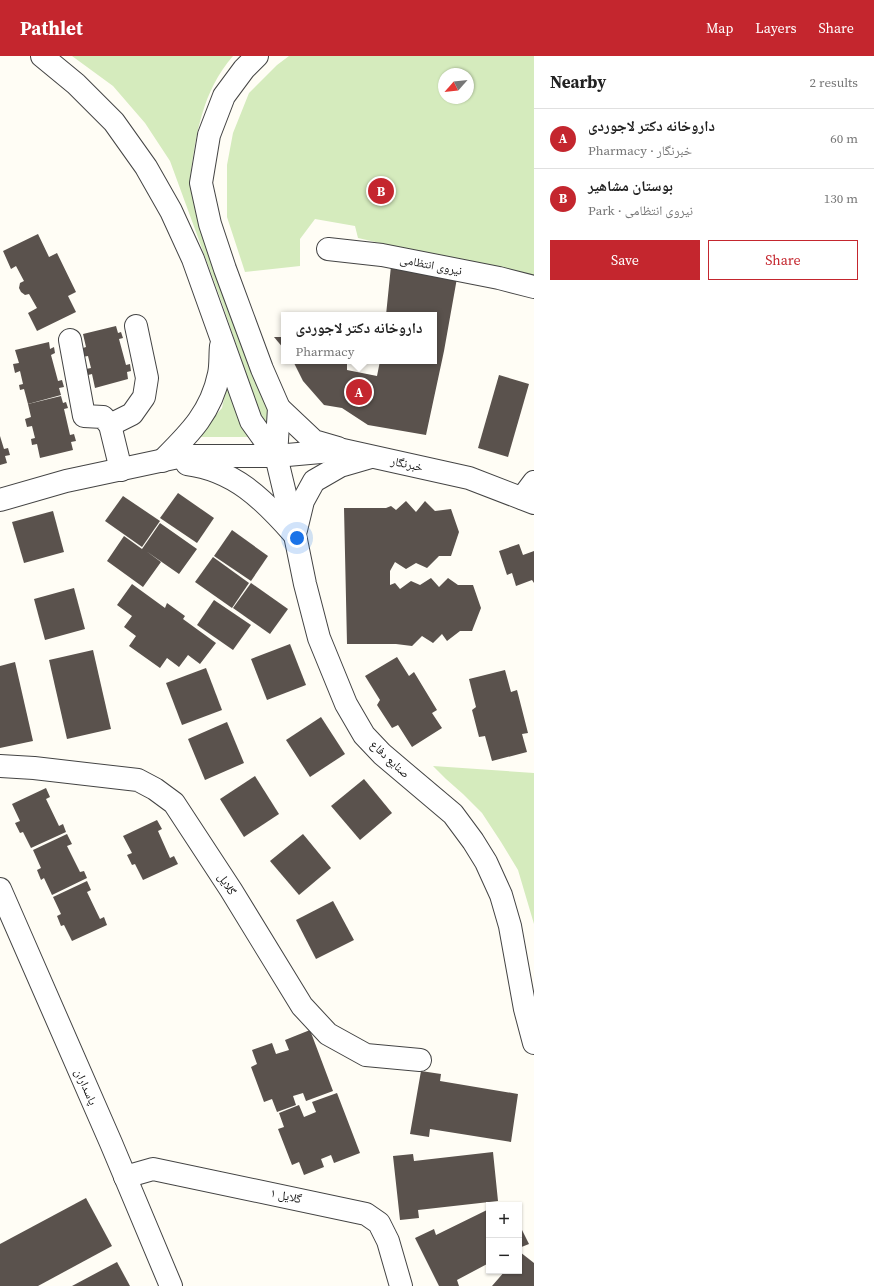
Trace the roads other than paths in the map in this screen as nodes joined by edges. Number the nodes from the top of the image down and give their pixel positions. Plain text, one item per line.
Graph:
1 (42, 56) edge
2 (257, 56) edge
3 (328, 249) dead end
4 (534, 287) edge
5 (136, 326) dead end
6 (221, 335) junction
7 (70, 340) dead end
8 (279, 408) junction
9 (110, 425) junction
10 (343, 450) junction
11 (276, 456) junction
12 (374, 457) junction
13 (162, 461) junction
14 (121, 470) junction
15 (530, 494) edge
16 (0, 500) edge
17 (295, 535) junction
18 (0, 766) edge
19 (0, 889) edge
20 (534, 1043) edge
21 (420, 1060) dead end
22 (125, 1177) junction
23 (171, 1286) edge
24 (401, 1286) edge

1 - 6 street
2 - 8 street
3 - 4 street, نیروی انتظامی
5 - 9 street
6 - 11 street
6 - 13 street
7 - 9 street
8 - 10 street
8 - 11 street
9 - 14 street
10 - 11 street, خبرنگار
10 - 12 street, خبرنگار
11 - 13 street, خبرنگار
11 - 17 street, صنایع دفاع
12 - 15 street, خبرنگار
12 - 17 street
13 - 14 street, خبرنگار
13 - 17 street
14 - 16 street, خبرنگار
17 - 20 street, صنایع دفاع
18 - 21 street, گلایل
19 - 22 street, پاسداران
22 - 23 street, پاسداران
22 - 24 street, گلایل ۱

